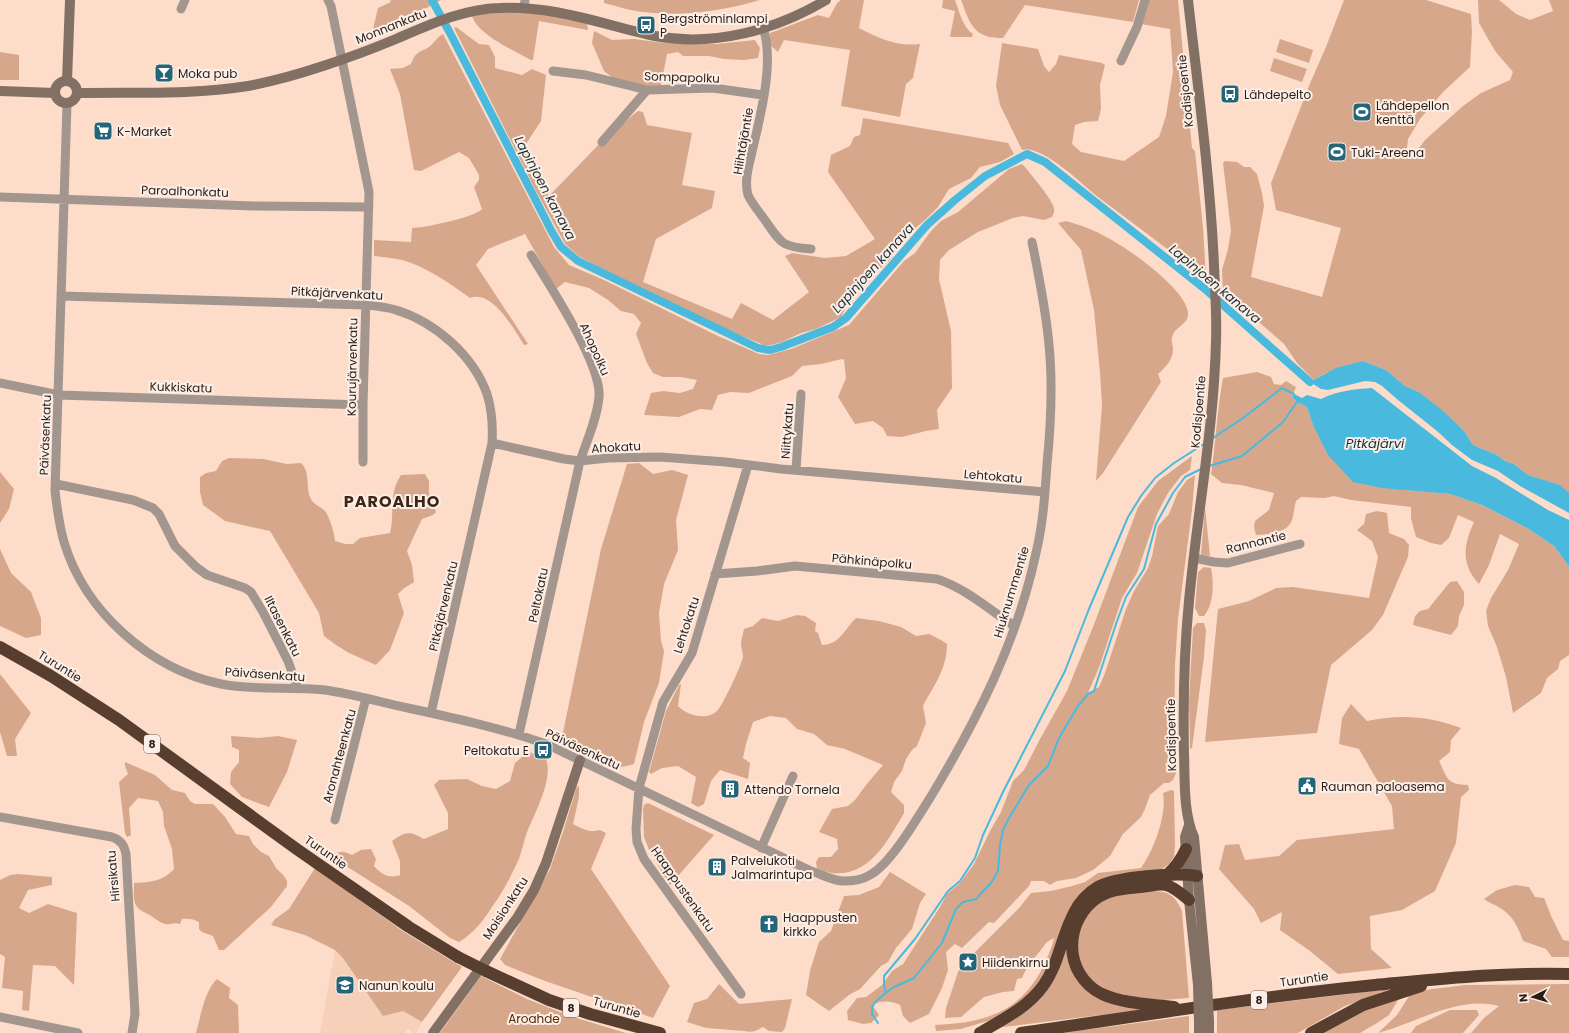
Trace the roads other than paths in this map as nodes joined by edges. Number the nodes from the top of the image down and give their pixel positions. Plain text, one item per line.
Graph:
1 (70, 0) edge
2 (185, 0) edge
3 (328, 0) edge
4 (826, 0) edge
5 (1145, 0) edge
6 (1188, 0) edge
7 (524, 4) edge
8 (181, 9) dead end
9 (763, 28) junction
10 (341, 60) junction
11 (1121, 61) dead end
12 (553, 72) dead end
13 (67, 81) junction
14 (647, 90) junction
15 (0, 91) edge
16 (55, 93) junction
17 (78, 93) junction
18 (763, 96) junction
19 (67, 104) junction
20 (602, 142) dead end
21 (0, 197) edge
22 (64, 199) junction
23 (368, 207) junction
24 (1032, 242) dead end
25 (811, 248) dead end
26 (531, 255) dead end
27 (62, 296) junction
28 (366, 305) junction
29 (0, 383) edge
30 (801, 394) dead end
31 (59, 395) junction
32 (363, 405) junction
33 (492, 443) junction
34 (580, 461) junction
35 (363, 462) dead end
36 (746, 465) junction
37 (796, 470) junction
38 (56, 484) junction
39 (1045, 492) junction
40 (1300, 544) dead end
41 (1194, 558) junction
42 (715, 574) junction
43 (1014, 626) junction
44 (0, 647) edge
45 (298, 689) junction
46 (366, 698) junction
47 (431, 713) junction
48 (519, 734) junction
49 (580, 760) junction
50 (793, 776) dead end
51 (639, 788) junction
52 (0, 817) edge
53 (335, 820) dead end
54 (1189, 825) junction
55 (761, 848) junction
56 (1186, 849) junction
57 (1191, 877) junction
58 (858, 879) joint
59 (1166, 880) junction
60 (1189, 900) junction
61 (1569, 974) edge
62 (1451, 978) junction
63 (1202, 984) junction
64 (742, 994) dead end
65 (1189, 1009) junction
66 (0, 1017) edge
67 (1202, 1026) edge
68 (78, 1033) edge
69 (132, 1033) edge
70 (433, 1033) edge
71 (660, 1033) edge
72 (980, 1033) edge
73 (1021, 1033) edge
74 (1209, 1033) edge
75 (1311, 1033) edge

1 - 13 street
2 - 8 street
3 - 10 street, Kourujärvenkatu
4 - 9 street, Monnankatu
5 - 11 street
6 - 41 street, Kodisjoentie
7 - 9 street, Monnankatu
7 - 10 street, Monnankatu
9 - 18 street, Hiihtäjäntie
10 - 17 street, Monnankatu
10 - 23 street, Kourujärvenkatu
12 - 14 street, Sompapolku
13 - 16 street
13 - 17 street
14 - 18 street, Sompapolku
14 - 20 street
15 - 16 street
16 - 19 street
17 - 19 street
18 - 25 street, Hiihtäjäntie
19 - 22 street, Päiväsenkatu
21 - 22 street, Paroalhonkatu
22 - 23 street, Paroalhonkatu
22 - 27 street, Päiväsenkatu
23 - 28 street, Kourujärvenkatu
24 - 39 street, Hiuknummentie
26 - 34 street, Ahopolku
27 - 28 street, Pitkäjärvenkatu
27 - 31 street, Päiväsenkatu
28 - 32 street, Kourujärvenkatu
28 - 33 street, Pitkäjärvenkatu
29 - 31 street, Kukkiskatu
30 - 37 street, Niittykatu
31 - 32 street, Kukkiskatu
31 - 38 street, Päiväsenkatu
32 - 35 street, Kourujärvenkatu
33 - 34 street, Ahokatu
33 - 47 street, Pitkäjärvenkatu
34 - 36 street, Ahokatu
34 - 48 street, Peltokatu
36 - 37 street, Lehtokatu
36 - 42 street, Lehtokatu
37 - 39 street, Lehtokatu
38 - 45 street, Iltasenkatu
38 - 45 street, Päiväsenkatu
39 - 43 street, Hiuknummentie
40 - 41 street, Rannantie
41 - 54 street, Kodisjoentie
42 - 43 street, Pähkinäpolku
42 - 51 street, Lehtokatu
43 - 58 street, Hiuknummentie
44 - 71 highway, Turuntie / 8, bridge
45 - 46 street, Päiväsenkatu
46 - 47 street, Päiväsenkatu
46 - 53 street, Aronahteenkatu
47 - 48 street, Päiväsenkatu
48 - 49 street, Päiväsenkatu
49 - 51 street, Päiväsenkatu
49 - 70 street, Moisionkatu
50 - 55 street
51 - 55 street, Päiväsenkatu
51 - 64 street, Haappustenkatu
52 - 69 street, Hirsikatu
54 - 56 street, Kodisjoentie
54 - 57 street, Kodisjoentie
55 - 58 street, Päiväsenkatu
56 - 57 street, Kodisjoentie
56 - 59 highway
57 - 59 highway
57 - 60 street, Kodisjoentie
57 - 63 street, Kodisjoentie
59 - 60 highway
59 - 65 highway
59 - 72 highway
60 - 63 street, Kodisjoentie
61 - 62 highway, Turuntie / 8
62 - 65 highway, Turuntie / 8
62 - 75 highway
63 - 67 street, Kodisjoentie, bridge
65 - 73 highway, Turuntie / 8
66 - 68 street
67 - 74 street, Kodisjoentie

